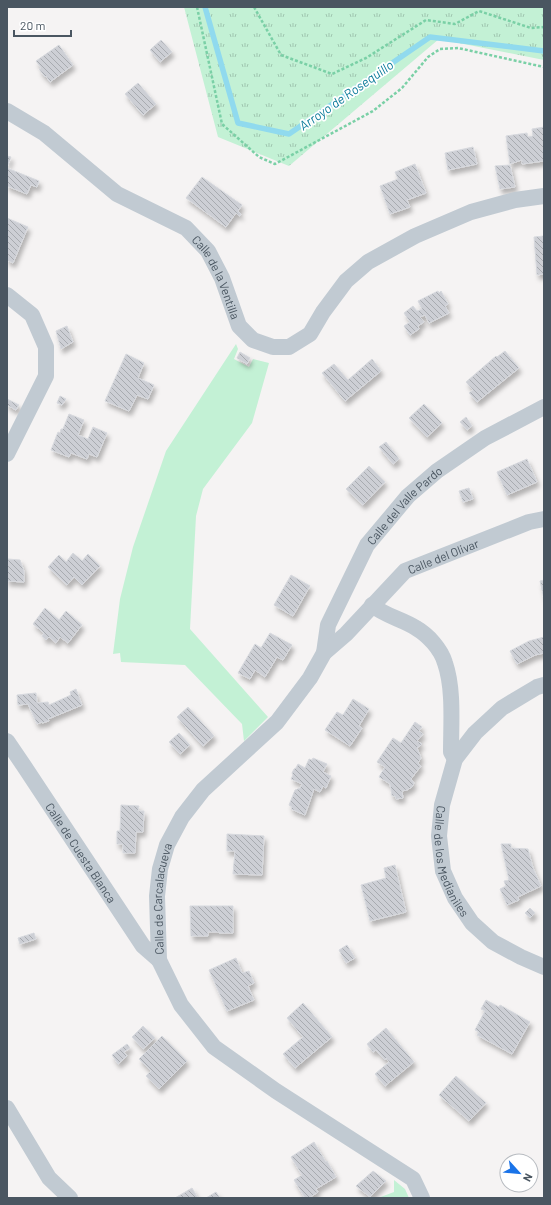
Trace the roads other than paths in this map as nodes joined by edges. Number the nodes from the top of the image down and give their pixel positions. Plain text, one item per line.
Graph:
1 (7, 111) edge
2 (544, 196) edge
3 (7, 295) edge
4 (544, 406) edge
5 (7, 454) edge
6 (544, 519) edge
7 (372, 605) junction
8 (324, 653) junction
9 (544, 685) edge
10 (7, 742) edge
11 (455, 759) junction
12 (159, 960) junction
13 (544, 966) edge
14 (7, 1108) edge
15 (70, 1198) edge
16 (422, 1198) edge

1 - 2 street, Calle de la Ventilla
3 - 5 street
4 - 8 street, Calle del Valle Pardo
6 - 7 street, Calle del Olivar
7 - 8 street, Calle del Olivar
7 - 11 street
8 - 12 street, Calle de Carcalacueva
9 - 11 street, Calle de los Medianiles
10 - 12 street, Calle de Cuesta Blanca
11 - 13 street, Calle de los Medianiles
12 - 16 street, Calle de Carcalacueva
14 - 15 street

